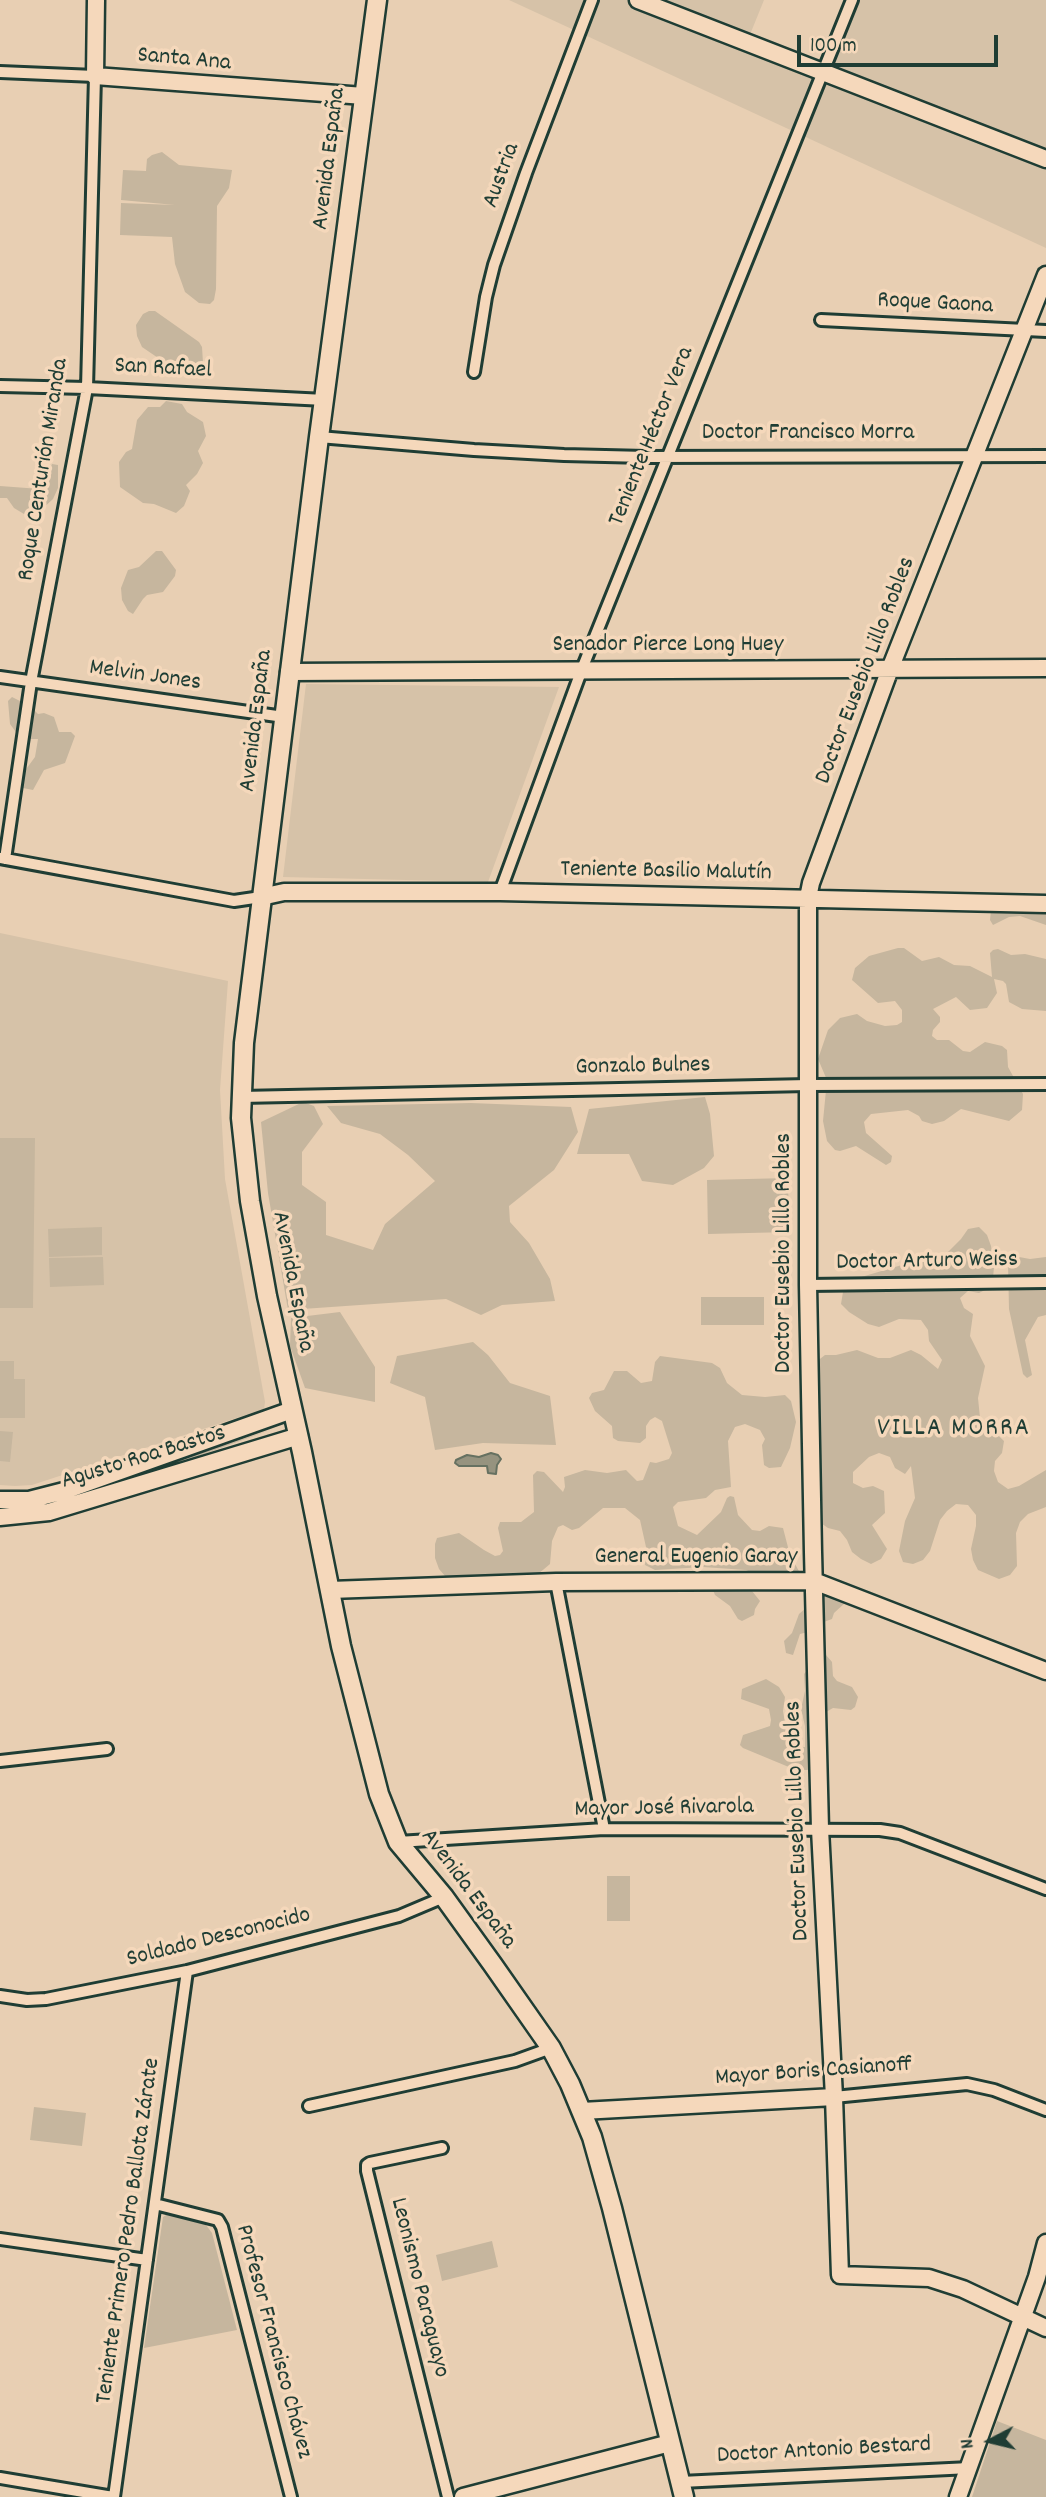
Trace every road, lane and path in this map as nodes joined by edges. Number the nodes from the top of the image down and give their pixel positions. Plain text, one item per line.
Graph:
1 (96, 0) edge
2 (377, 0) edge
3 (592, 0) edge
4 (638, 0) edge
5 (852, 0) edge
6 (0, 72) edge
7 (822, 72) junction
8 (95, 76) junction
9 (364, 96) junction
10 (1046, 159) edge
11 (1046, 275) edge
12 (821, 320) dead end
13 (1023, 331) junction
14 (1046, 331) edge
15 (474, 372) dead end
16 (0, 386) edge
17 (87, 388) junction
18 (325, 400) junction
19 (319, 438) junction
20 (976, 455) junction
21 (1046, 456) edge
22 (667, 457) junction
23 (1046, 668) edge
24 (582, 669) junction
25 (890, 669) junction
26 (289, 672) junction
27 (0, 677) edge
28 (31, 682) junction
29 (284, 717) junction
30 (3, 859) edge
31 (500, 892) junction
32 (261, 897) junction
33 (807, 898) junction
34 (1046, 904) edge
35 (1046, 1084) edge
36 (808, 1085) junction
37 (241, 1097) junction
38 (1046, 1282) edge
39 (808, 1285) junction
40 (292, 1410) junction
41 (299, 1436) junction
42 (0, 1500) edge
43 (0, 1517) edge
44 (814, 1581) junction
45 (556, 1582) junction
46 (330, 1590) junction
47 (1046, 1671) edge
48 (107, 1749) dead end
49 (0, 1761) edge
50 (604, 1829) junction
51 (820, 1829) junction
52 (398, 1842) junction
53 (1046, 1889) edge
54 (444, 1897) junction
55 (187, 1971) junction
56 (0, 1996) edge
57 (551, 2048) junction
58 (834, 2097) junction
59 (309, 2106) dead end
60 (1046, 2110) edge
61 (582, 2111) junction
62 (442, 2148) dead end
63 (155, 2204) junction
64 (0, 2239) edge
65 (1046, 2243) edge
66 (147, 2260) junction
67 (1021, 2318) junction
68 (1046, 2328) edge
69 (670, 2444) junction
70 (970, 2468) junction
71 (0, 2478) edge
72 (682, 2490) edge
73 (113, 2497) edge
74 (291, 2497) edge
75 (448, 2497) edge
76 (463, 2497) edge
77 (958, 2497) edge

1 - 8 street, Roque Centurión Miranda
2 - 9 main road, Avenida España
3 - 15 street, Austria
4 - 7 street
5 - 7 street, Teniente Héctor Vera
6 - 8 street, Santa Ana
7 - 10 street
7 - 22 street, Teniente Héctor Vera
8 - 9 street, Santa Ana
8 - 17 street, Roque Centurión Miranda
9 - 18 main road, Avenida España
11 - 13 street, Doctor Eusebio Lillo Robles
12 - 13 street, Roque Gaona
13 - 14 street, Roque Gaona
13 - 20 street, Doctor Eusebio Lillo Robles
16 - 17 street, San Rafael
17 - 18 street, San Rafael
17 - 28 street, Roque Centurión Miranda
18 - 19 main road, Avenida España
19 - 22 street, Doctor Francisco Morra
19 - 26 main road, Avenida España
20 - 21 street, Doctor Francisco Morra
20 - 22 street, Doctor Francisco Morra
20 - 25 street, Doctor Eusebio Lillo Robles
22 - 24 street, Teniente Héctor Vera
23 - 25 street, Senador Pierce Long Huey
24 - 25 street, Senador Pierce Long Huey
24 - 26 street, Senador Pierce Long Huey
24 - 31 street, Teniente Héctor Vera
25 - 33 street, Doctor Eusebio Lillo Robles
26 - 29 main road, Avenida España
27 - 28 street, Melvin Jones
28 - 29 street, Melvin Jones
28 - 30 street, Roque Centurión Miranda
29 - 32 main road, Avenida España
30 - 32 street
31 - 32 street, Teniente Basilio Malutín
31 - 33 street, Teniente Basilio Malutín
32 - 37 main road, Avenida España
33 - 34 street, Teniente Basilio Malutín
33 - 36 street, Doctor Eusebio Lillo Robles
35 - 36 street, Gonzalo Bulnes
36 - 37 street, Gonzalo Bulnes
36 - 39 street, Doctor Eusebio Lillo Robles
37 - 40 main road, Avenida España
38 - 39 street, Doctor Arturo Weiss
39 - 44 street, Doctor Eusebio Lillo Robles
40 - 41 main road, Avenida España
40 - 42 street, Agusto Roa Bastos
41 - 43 street, Agusto Roa Bastos
41 - 46 main road, Avenida España
44 - 45 street, General Eugenio Garay
44 - 47 street, General Eugenio Garay
44 - 51 street, Doctor Eusebio Lillo Robles
45 - 46 street, General Eugenio Garay
45 - 50 street
46 - 52 main road, Avenida España
48 - 49 street
50 - 51 street, Mayor José Rivarola
50 - 52 street, Mayor José Rivarola
51 - 53 street, Mayor José Rivarola
51 - 58 street, Doctor Eusebio Lillo Robles
52 - 54 main road, Avenida España
54 - 55 street, Soldado Desconocido
54 - 57 main road, Avenida España
55 - 56 street, Soldado Desconocido
55 - 63 street, Teniente Primero Pedro Ballota Zárate
57 - 59 street
57 - 61 main road, Avenida España
58 - 60 street, Mayor Boris Casianoff
58 - 61 street, Mayor Boris Casianoff
58 - 67 street, Doctor Eusebio Lillo Robles
61 - 69 main road, Avenida España
62 - 75 street, Leonismo Paraguayo
63 - 66 street, Teniente Primero Pedro Ballota Zárate
63 - 74 street, Profesor Francisco Chávez
64 - 66 street
65 - 67 street
66 - 73 street, Teniente Primero Pedro Ballota Zárate
67 - 68 street
67 - 70 street
69 - 72 main road, Avenida España
69 - 76 street
70 - 72 street, Doctor Antonio Bestard
70 - 77 street
71 - 73 street

